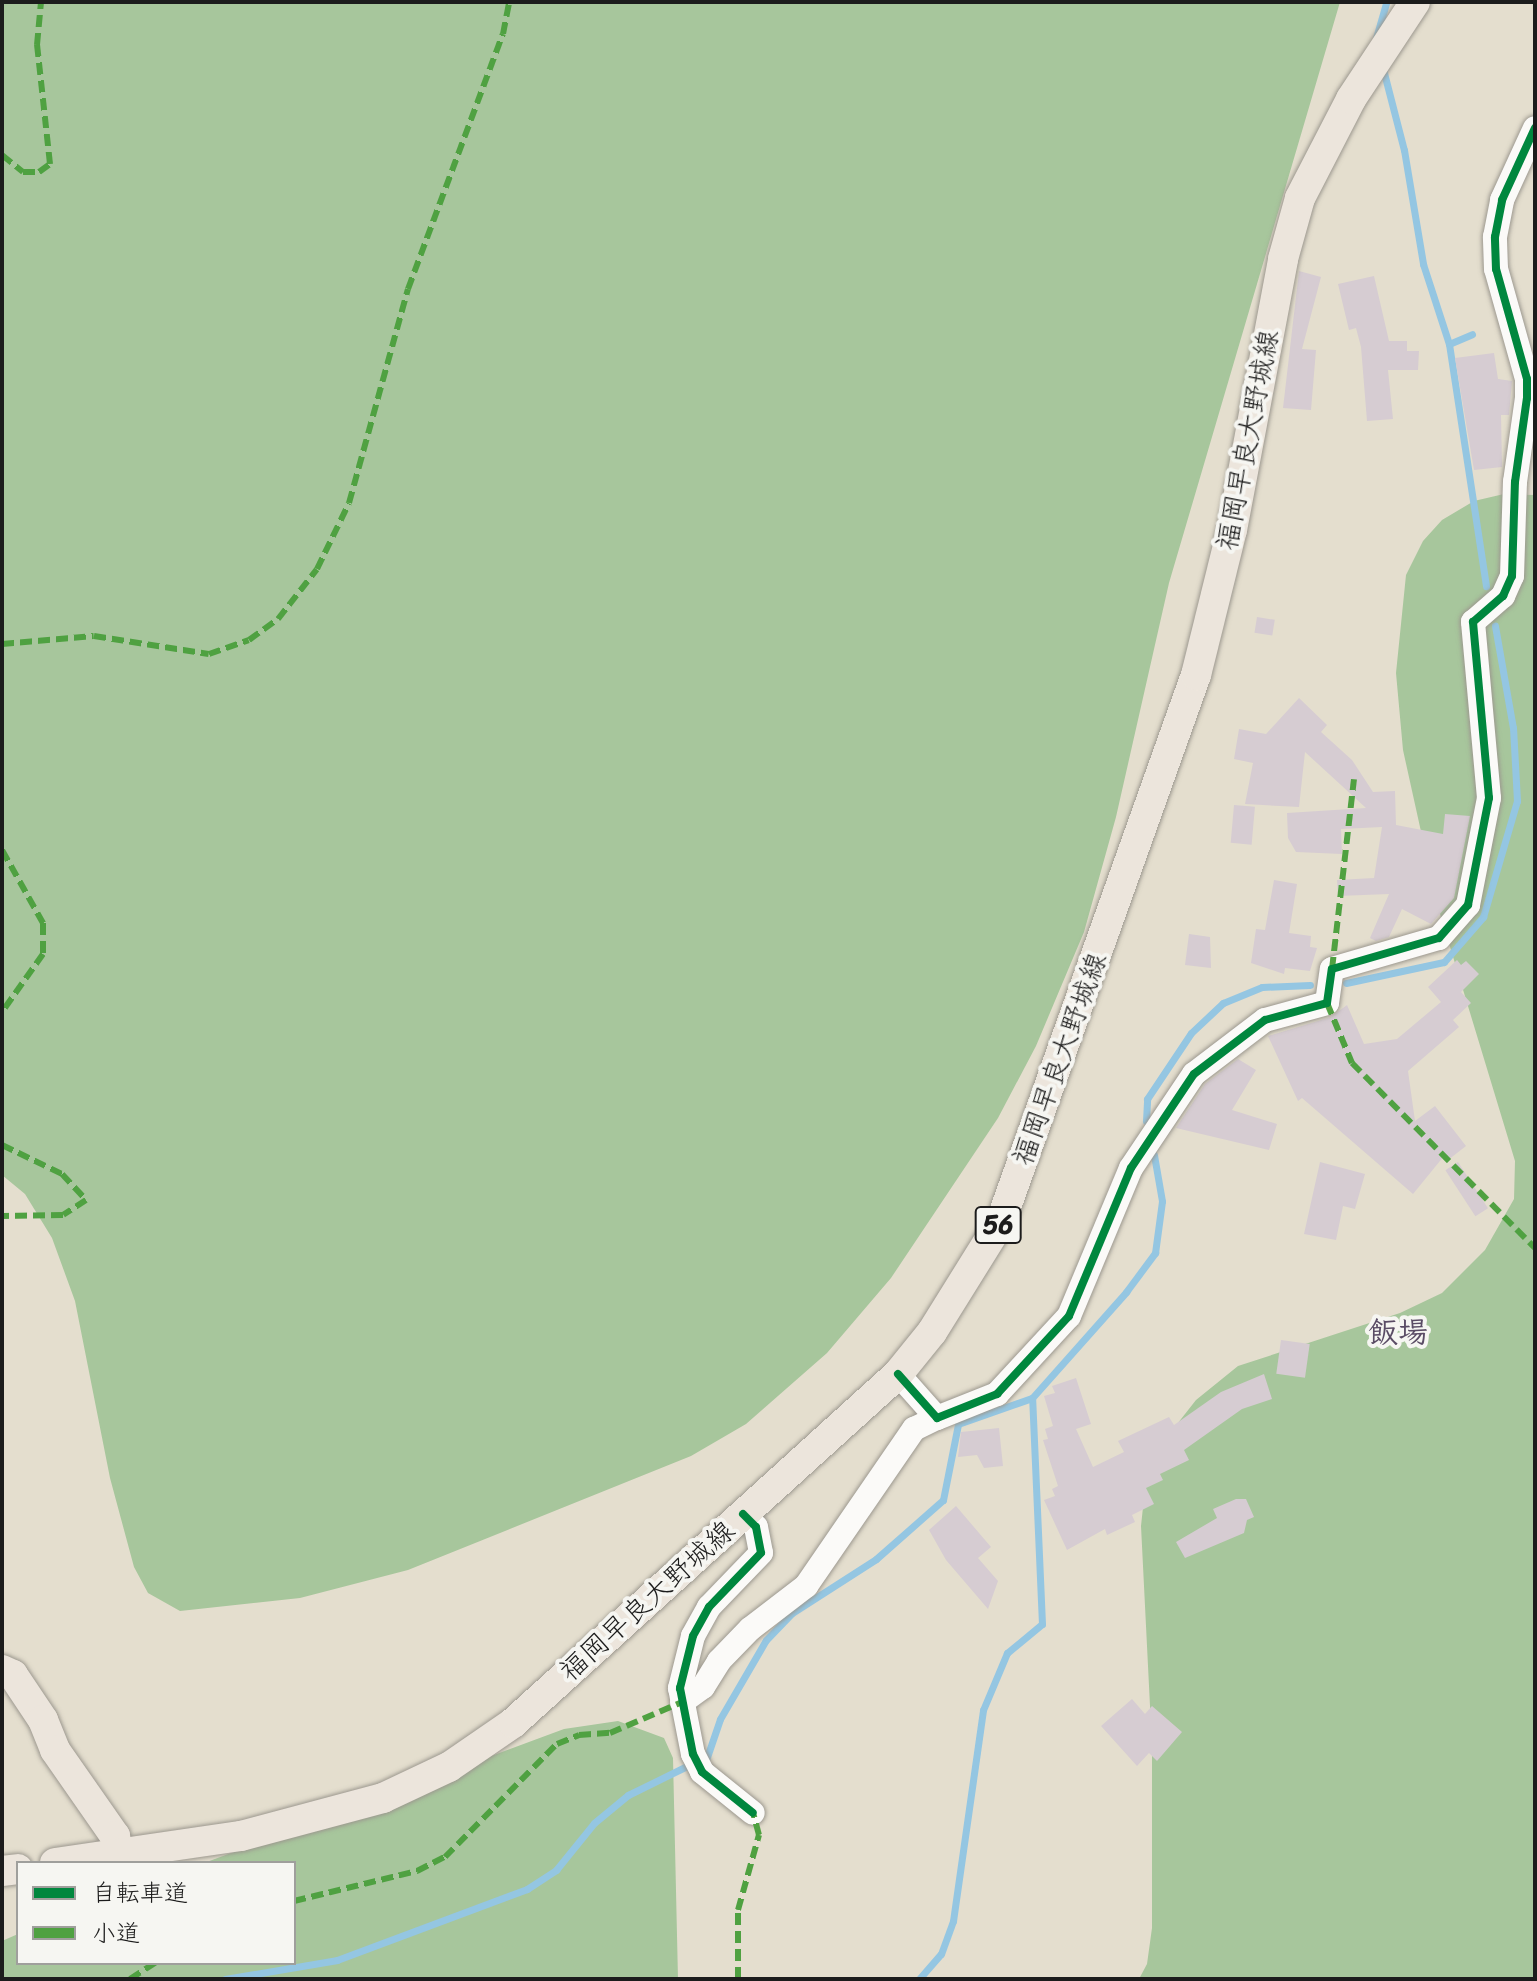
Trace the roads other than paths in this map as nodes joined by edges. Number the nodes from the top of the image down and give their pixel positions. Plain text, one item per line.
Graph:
1 (1415, 2) edge
2 (1535, 128) edge
3 (898, 1374) junction
4 (937, 1418) junction
5 (743, 1514) junction
6 (2, 1670) edge
7 (682, 1702) junction
8 (753, 1813) dead end
9 (118, 1855) junction
10 (71, 1861) edge

1 - 3 main road, 福岡早良大野城線 / 56
2 - 4 street
3 - 4 street
3 - 5 main road, 福岡早良大野城線 / 56
4 - 7 street
5 - 7 street
5 - 9 main road, 福岡早良大野城線 / 56
6 - 9 main road
7 - 8 street
9 - 10 main road, 福岡早良大野城線 / 56

